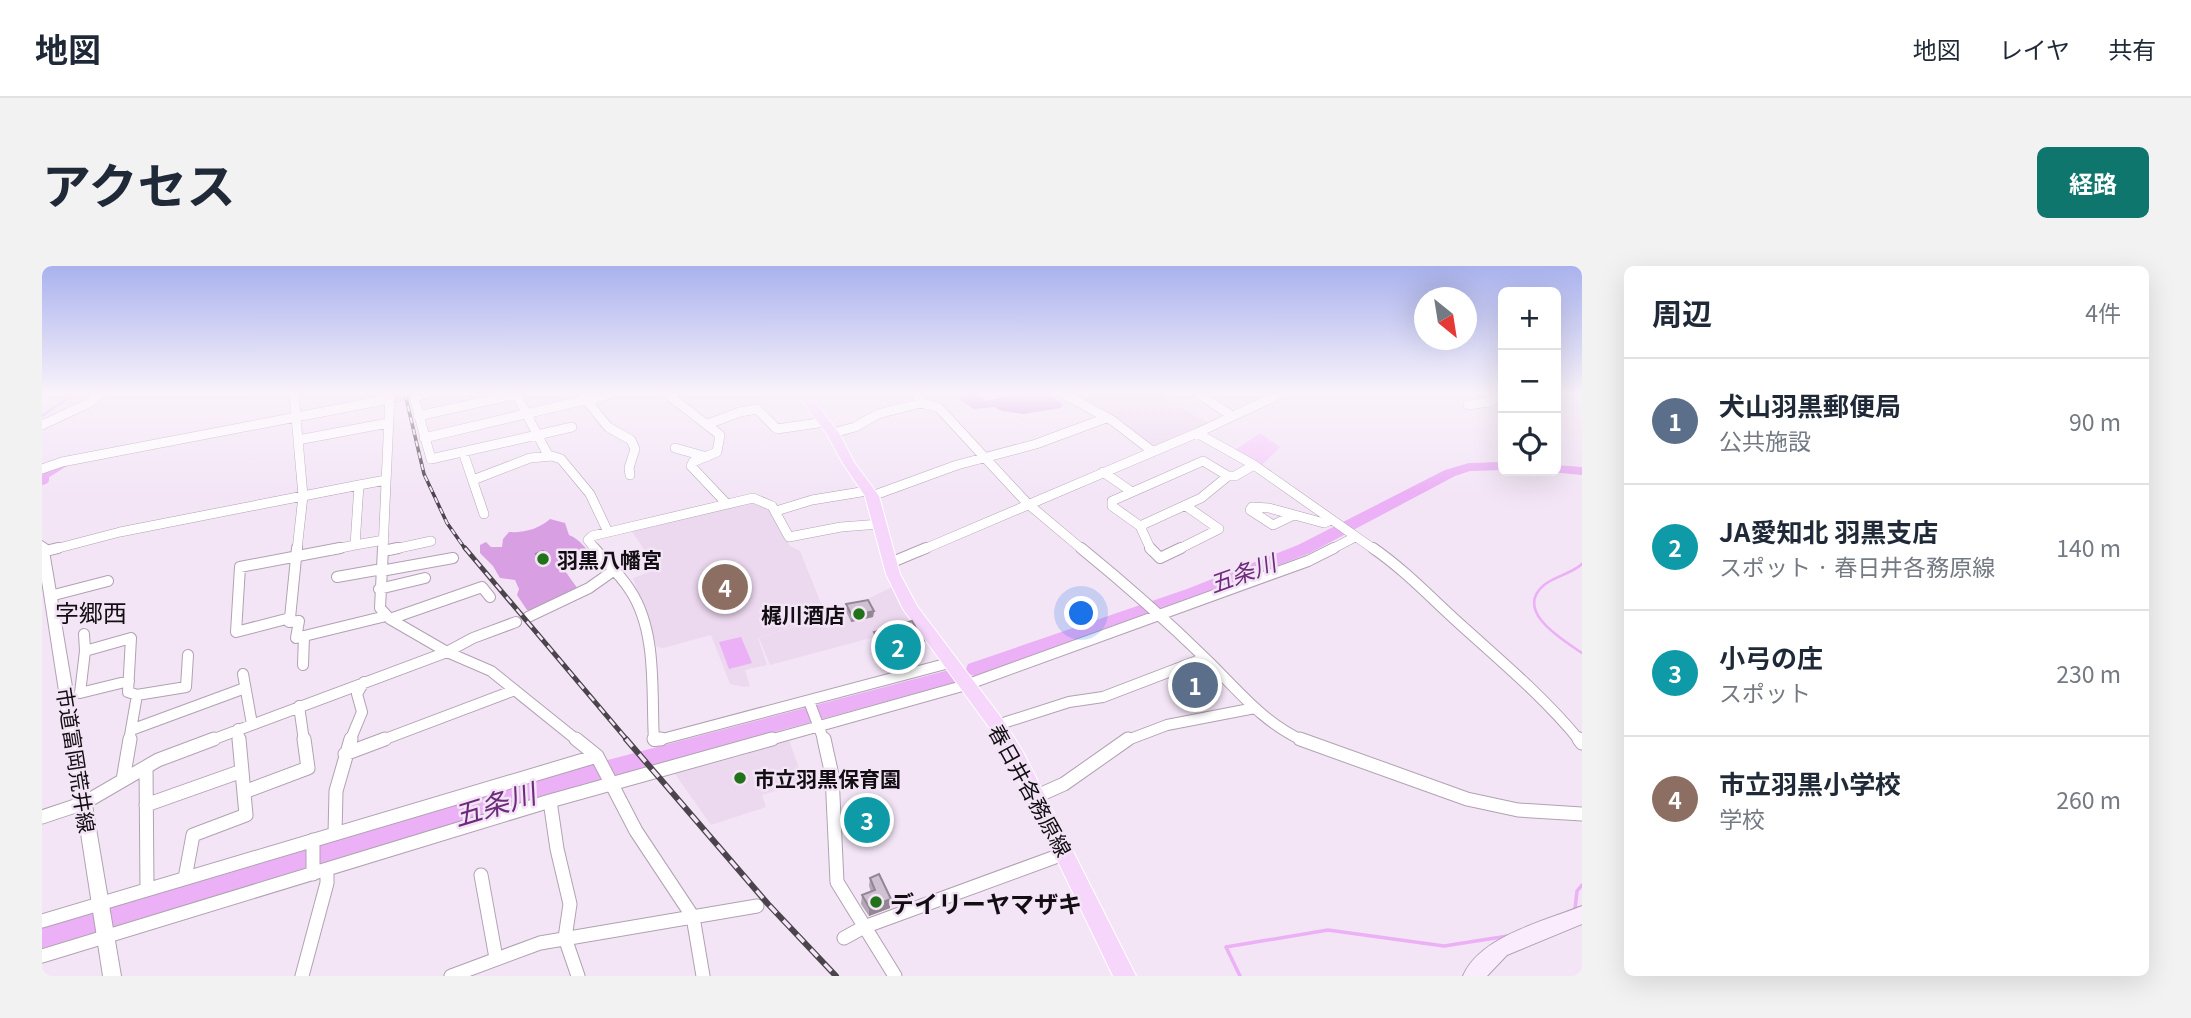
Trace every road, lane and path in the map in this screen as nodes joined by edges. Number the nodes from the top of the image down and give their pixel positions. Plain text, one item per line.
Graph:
1 (252, 427) edge
2 (297, 427) edge
3 (366, 427) edge
4 (388, 427) edge
5 (422, 427) edge
6 (471, 427) edge
7 (533, 427) edge
8 (572, 427) dead end
9 (610, 427) edge
10 (711, 427) edge
11 (775, 427) edge
12 (852, 427) edge
13 (958, 427) edge
14 (1083, 427) edge
15 (1119, 427) edge
16 (1208, 427) edge
17 (829, 428) junction
18 (1196, 433) junction
19 (537, 435) junction
20 (425, 438) junction
21 (298, 440) junction
22 (675, 448) dead end
23 (1227, 450) junction
24 (1152, 451) junction
25 (463, 452) junction
26 (548, 455) junction
27 (707, 457) junction
28 (985, 459) junction
29 (1203, 461) junction
30 (1254, 465) junction
31 (42, 469) edge
32 (1102, 472) junction
33 (630, 475) dead end
34 (1228, 476) junction
35 (386, 480) junction
36 (473, 480) junction
37 (359, 485) junction
38 (1132, 492) junction
39 (869, 494) junction
40 (303, 496) junction
41 (726, 503) junction
42 (1027, 503) junction
43 (1186, 506) junction
44 (776, 511) junction
45 (484, 514) dead end
46 (1294, 515) dead end
47 (1333, 522) junction
48 (880, 524) junction
49 (1140, 526) junction
50 (608, 531) junction
51 (1352, 535) junction
52 (431, 541) dead end
53 (355, 545) junction
54 (383, 545) junction
55 (42, 549) edge
56 (297, 556) junction
57 (453, 558) dead end
58 (890, 563) junction
59 (382, 570) junction
60 (613, 571) junction
61 (337, 576) dead end
62 (425, 578) dead end
63 (108, 581) dead end
64 (379, 589) junction
65 (50, 596) junction
66 (490, 597) dead end
67 (1157, 615) junction
68 (388, 617) junction
69 (528, 617) dead end
70 (290, 618) junction
71 (516, 622) dead end
72 (84, 634) dead end
73 (304, 636) junction
74 (85, 651) junction
75 (447, 652) junction
76 (188, 655) dead end
77 (1205, 657) junction
78 (949, 663) junction
79 (303, 665) dead end
80 (243, 674) dead end
81 (129, 681) junction
82 (364, 682) junction
83 (966, 685) junction
84 (245, 688) junction
85 (515, 690) junction
86 (73, 695) junction
87 (137, 695) junction
88 (809, 701) junction
89 (299, 706) junction
90 (1255, 708) junction
91 (252, 724) junction
92 (819, 725) junction
93 (997, 725) junction
94 (238, 729) junction
95 (131, 730) junction
96 (1582, 743) edge
97 (345, 754) junction
98 (598, 758) junction
99 (146, 767) junction
100 (242, 771) junction
101 (123, 780) junction
102 (610, 783) junction
103 (244, 792) junction
104 (1037, 796) junction
105 (550, 801) junction
106 (84, 803) junction
107 (146, 805) junction
108 (1582, 814) edge
109 (42, 817) edge
110 (335, 834) junction
111 (313, 840) junction
112 (1066, 853) junction
113 (320, 872) junction
114 (481, 875) dead end
115 (185, 878) junction
116 (147, 889) junction
117 (100, 903) junction
118 (757, 906) dead end
119 (1582, 915) edge
120 (693, 917) junction
121 (42, 921) edge
122 (864, 927) junction
123 (106, 937) junction
124 (565, 938) junction
125 (844, 938) dead end
126 (42, 956) edge
127 (496, 958) junction
128 (112, 976) edge
129 (302, 976) edge
130 (451, 976) edge
131 (578, 976) edge
132 (703, 976) edge
133 (895, 976) edge
134 (1125, 976) edge
135 (1473, 976) edge

1 - 31 street
2 - 21 street
3 - 21 street
4 - 35 street
5 - 20 street
6 - 20 street
7 - 19 street
8 - 19 street
9 - 33 street
10 - 27 street
11 - 17 street
12 - 17 street
13 - 28 street
14 - 28 street
15 - 24 street
16 - 18 street
17 - 39 main road, 春日井各務原線
18 - 23 street
18 - 24 street
19 - 25 street
19 - 26 street
20 - 25 street
21 - 40 street
22 - 27 street
23 - 29 street
23 - 30 street
24 - 32 street
25 - 36 street
26 - 36 street
26 - 50 street
27 - 41 street
28 - 39 street
28 - 42 street
29 - 34 street
29 - 38 street
30 - 34 street
30 - 47 street
32 - 38 street
32 - 42 street
34 - 43 street
35 - 37 street
35 - 54 street
36 - 45 street
37 - 40 street
37 - 53 street
38 - 49 street
39 - 44 street
39 - 48 main road, 春日井各務原線
40 - 55 street
40 - 56 street
41 - 44 street
41 - 50 street
42 - 58 street
42 - 67 street
43 - 49 street
43 - 49 street
44 - 48 street
46 - 47 street
47 - 51 street
48 - 58 main road, 春日井各務原線
50 - 60 street
51 - 67 street
51 - 96 street
52 - 54 street
53 - 54 street
53 - 56 street
54 - 59 street
55 - 65 street, 市道富岡荒井線
56 - 70 street
56 - 70 street
57 - 59 street
58 - 78 main road, 春日井各務原線
59 - 61 street
59 - 64 street
60 - 69 street
60 - 88 street
62 - 64 street
63 - 65 street
64 - 68 street
65 - 86 street, 市道富岡荒井線
66 - 68 street
67 - 77 street
67 - 83 street
68 - 73 street
68 - 75 street
70 - 73 street
71 - 75 street
72 - 74 street
73 - 79 street
74 - 81 street
74 - 86 street
75 - 82 street
75 - 85 street
76 - 87 street
77 - 90 street
77 - 93 street
78 - 83 main road, 春日井各務原線
78 - 88 street
80 - 84 street
81 - 86 street
81 - 87 street
82 - 89 street
82 - 97 street
83 - 92 street
83 - 93 main road, 春日井各務原線
84 - 91 street
84 - 95 street
85 - 97 street
85 - 98 street
86 - 106 street, 市道富岡荒井線
87 - 95 street
88 - 92 street
89 - 91 street
89 - 103 street
90 - 104 street
90 - 108 street
91 - 94 street
92 - 102 street
92 - 122 street
93 - 104 main road, 春日井各務原線
94 - 99 street
94 - 100 street
95 - 101 street
97 - 110 street
98 - 102 street
98 - 110 street
99 - 101 street
99 - 107 street
100 - 103 street
100 - 107 street
101 - 106 street
102 - 105 street
102 - 120 street
103 - 115 street
104 - 112 main road, 春日井各務原線
105 - 113 street
105 - 124 street
106 - 109 street
106 - 117 street, 市道富岡荒井線
107 - 116 street
110 - 111 street
111 - 113 street
111 - 115 street
112 - 122 street
112 - 134 main road, 春日井各務原線
113 - 123 street
113 - 129 street
114 - 127 street
115 - 116 street
116 - 117 street
117 - 121 street
117 - 123 street, 市道富岡荒井線
118 - 120 street
119 - 135 main road
120 - 124 street
120 - 132 street
122 - 125 street
122 - 133 street
123 - 126 street
123 - 128 street, 市道富岡荒井線
124 - 127 street
124 - 131 street
127 - 130 street

